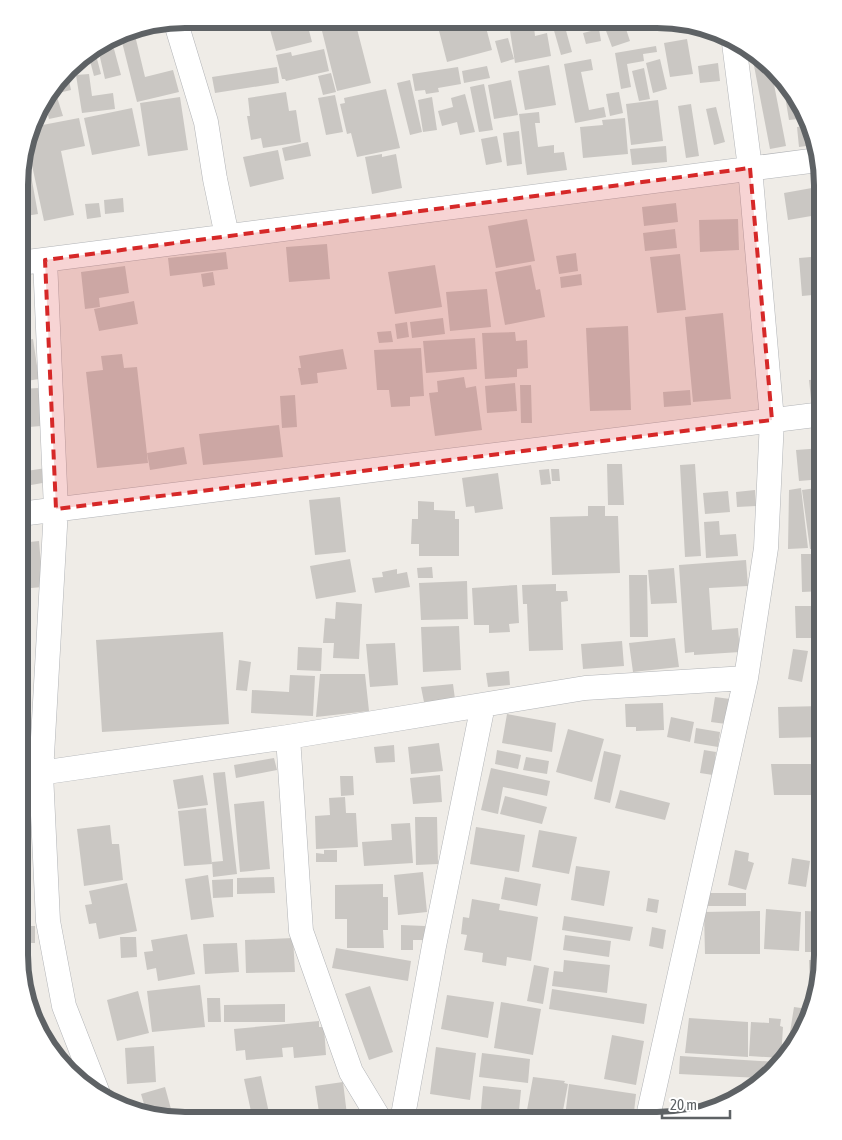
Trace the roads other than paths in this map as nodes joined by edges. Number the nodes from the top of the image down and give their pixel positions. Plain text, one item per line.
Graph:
1 (177, 28) edge
2 (735, 48) edge
3 (812, 161) edge
4 (750, 168) junction
5 (226, 236) junction
6 (45, 260) junction
7 (28, 262) edge
8 (815, 415) edge
9 (772, 420) junction
10 (56, 510) junction
11 (28, 513) edge
12 (746, 678) junction
13 (483, 705) junction
14 (288, 737) junction
15 (30, 775) edge
16 (95, 1084) edge
17 (375, 1112) edge
18 (403, 1112) edge
19 (650, 1112) edge

1 - 5 street
2 - 4 street
3 - 4 street
4 - 5 street
4 - 9 street
5 - 6 street
6 - 7 street
6 - 10 street
8 - 9 street
9 - 10 street
9 - 12 street
10 - 11 street
10 - 15 street
12 - 13 street
12 - 19 street
13 - 14 street
13 - 18 street
14 - 15 street
14 - 17 street
15 - 16 street

